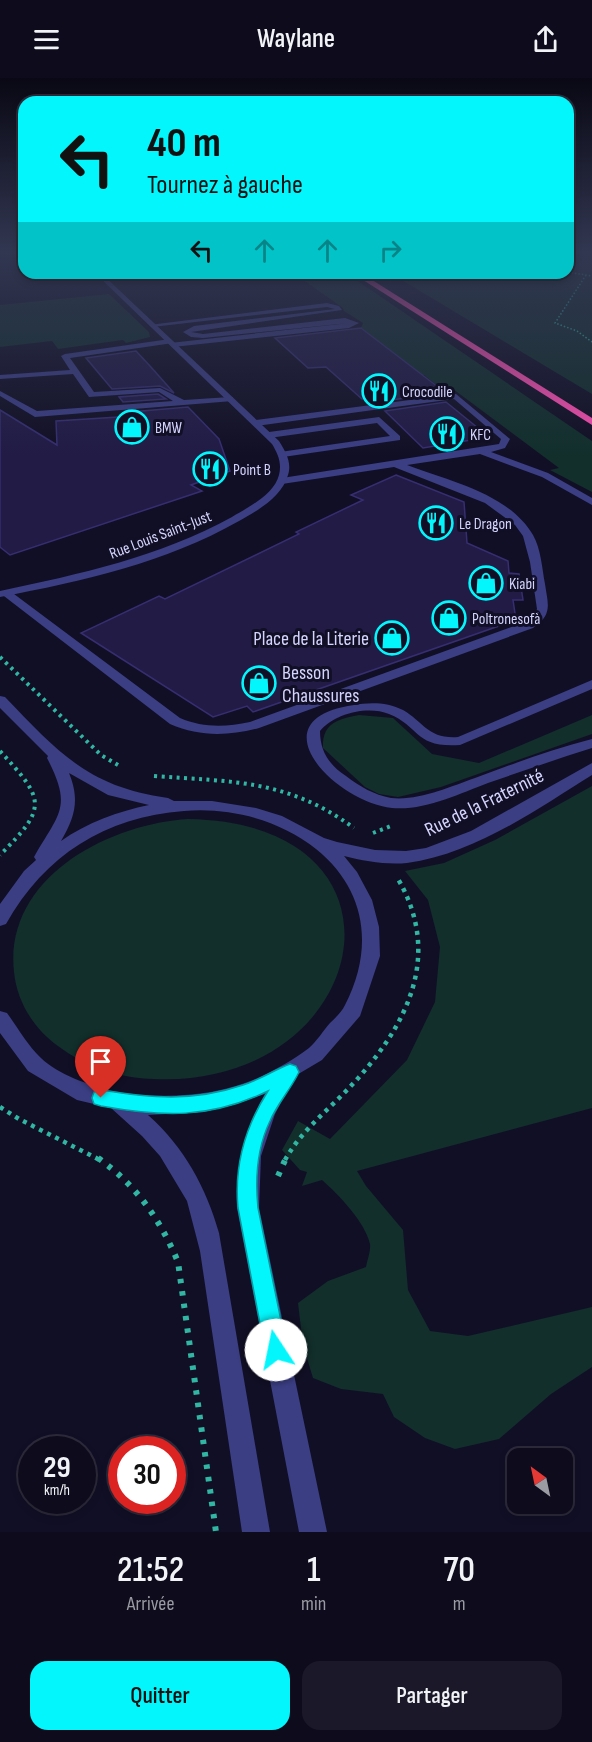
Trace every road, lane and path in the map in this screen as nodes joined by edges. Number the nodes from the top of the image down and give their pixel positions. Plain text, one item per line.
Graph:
1 (148, 320) edge
2 (190, 320) edge
3 (275, 320) edge
4 (430, 320) edge
5 (449, 320) edge
6 (557, 320) edge
7 (171, 322) junction
8 (454, 323) dead end
9 (153, 325) junction
10 (188, 330) junction
11 (592, 342) edge
12 (171, 343) junction
13 (75, 372) junction
14 (0, 377) edge
15 (0, 393) edge
16 (230, 399) junction
17 (184, 404) junction
18 (574, 411) junction
19 (592, 422) edge
20 (256, 423) junction
21 (592, 429) edge
22 (269, 435) junction
23 (480, 451) junction
24 (283, 454) junction
25 (396, 464) junction
26 (282, 481) junction
27 (592, 502) edge
28 (3, 594) edge
29 (0, 657) edge
30 (592, 684) edge
31 (0, 700) edge
32 (592, 742) edge
33 (0, 751) edge
34 (51, 753) junction
35 (123, 767) dead end
36 (592, 768) edge
37 (150, 776) dead end
38 (186, 806) junction
39 (319, 843) junction
40 (0, 855) edge
41 (386, 858) junction
42 (35, 869) junction
43 (0, 919) edge
44 (0, 1019) edge
45 (8, 1042) edge
46 (290, 1072) junction
47 (117, 1102) junction
48 (0, 1107) edge
49 (276, 1181) dead end
50 (216, 1532) edge
51 (256, 1532) edge
52 (313, 1532) edge

1 - 9 street
2 - 7 street
3 - 10 street
4 - 18 highway
5 - 8 highway
6 - 11 path
7 - 9 street
7 - 10 street
9 - 12 street
10 - 12 street
12 - 13 street
12 - 16 street
13 - 14 street
13 - 17 street
15 - 17 street
16 - 17 street
16 - 20 street
18 - 19 highway
18 - 21 highway
20 - 22 street
20 - 23 street
22 - 24 street
22 - 24 street
23 - 25 street
23 - 27 street
24 - 26 street
25 - 26 street
25 - 28 street
26 - 28 street, Rue Louis Saint-Just
29 - 35 path
30 - 32 street
31 - 34 street
33 - 40 path
34 - 38 street
34 - 42 street
36 - 41 street, Rue de la Fraternité
37 - 41 path
38 - 39 street
38 - 42 street
39 - 41 street, Rue de la Fraternité
39 - 46 street
41 - 49 path
42 - 43 street
44 - 45 street
45 - 47 street
46 - 47 street
46 - 52 street
47 - 51 street
48 - 50 path

